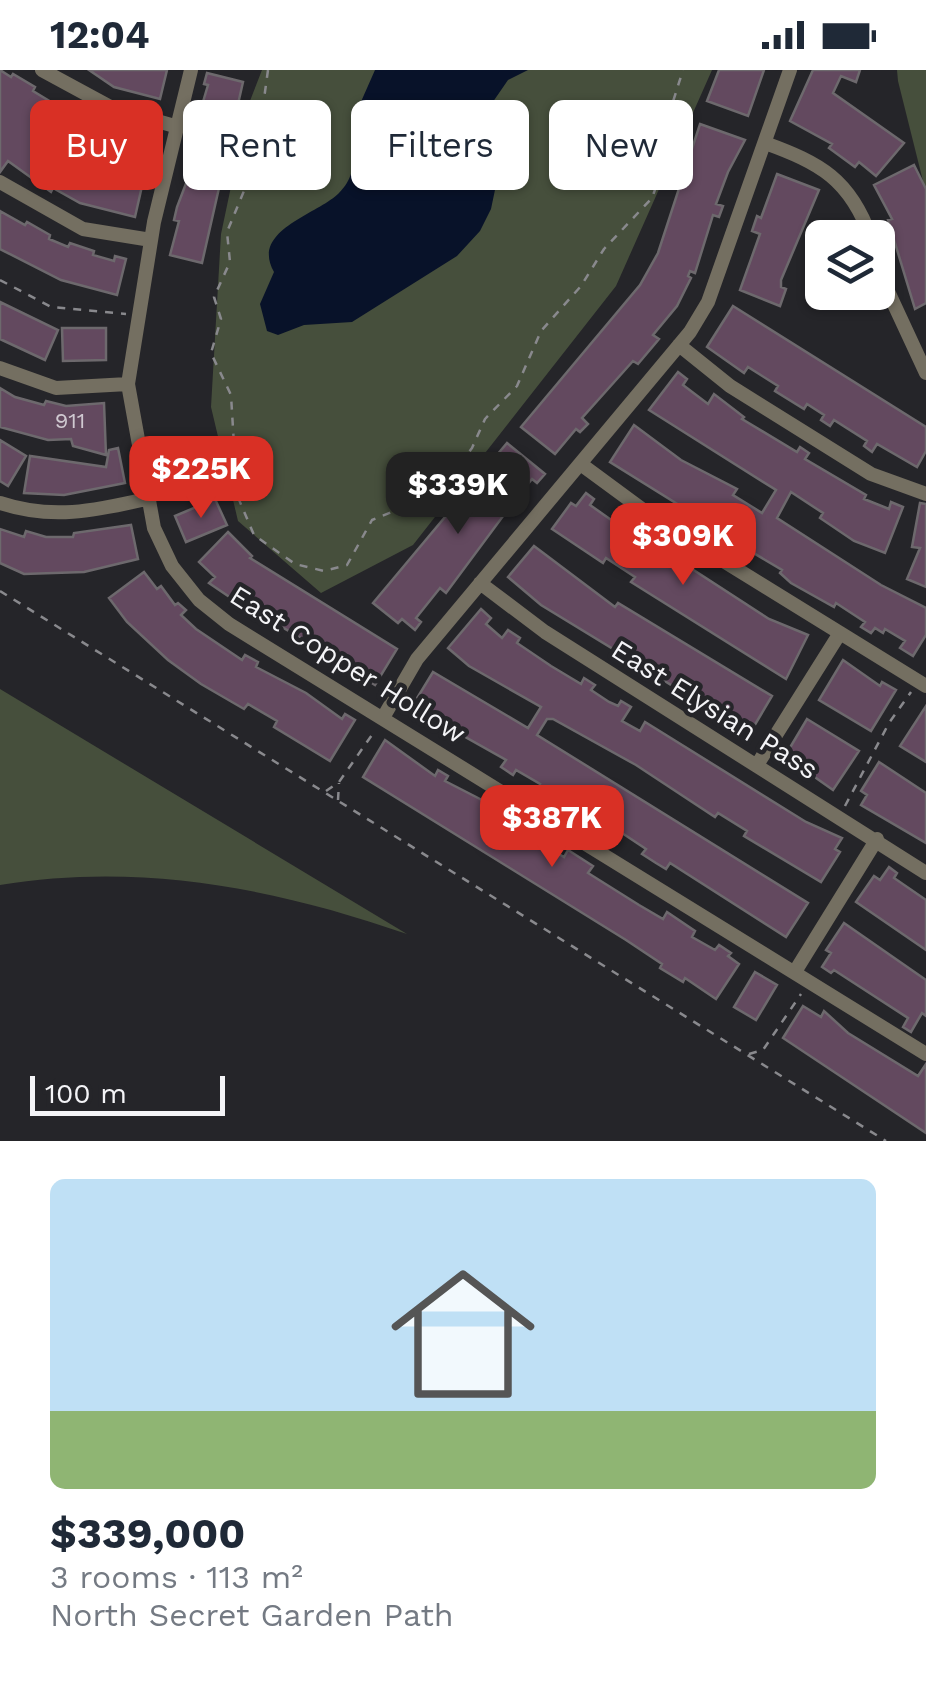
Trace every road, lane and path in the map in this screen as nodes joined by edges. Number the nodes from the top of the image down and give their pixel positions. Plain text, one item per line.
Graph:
1 (42, 70) edge
2 (191, 70) edge
3 (268, 70) edge
4 (683, 70) edge
5 (790, 70) edge
6 (178, 127) junction
7 (765, 142) junction
8 (0, 182) edge
9 (864, 220) edge
10 (150, 240) junction
11 (0, 280) edge
12 (895, 307) edge
13 (136, 316) junction
14 (679, 346) junction
15 (0, 368) edge
16 (926, 374) edge
17 (128, 384) junction
18 (582, 466) junction
19 (926, 494) edge
20 (146, 499) junction
21 (0, 502) edge
22 (480, 584) junction
23 (0, 591) edge
24 (840, 633) junction
25 (925, 683) edge
26 (384, 716) junction
27 (756, 765) junction
28 (340, 782) junction
29 (325, 792) junction
30 (338, 800) junction
31 (839, 816) junction
32 (876, 840) junction
33 (926, 872) edge
34 (796, 970) junction
35 (812, 982) junction
36 (762, 1050) junction
37 (748, 1054) junction
38 (926, 1054) edge
39 (764, 1064) junction
40 (886, 1141) edge

1 - 6 street
2 - 6 street, East Copper Hollow
3 - 4 path
5 - 7 street
6 - 10 street, East Copper Hollow
7 - 9 street
7 - 14 street
8 - 10 street
10 - 13 street, East Copper Hollow
11 - 13 path
12 - 16 street
13 - 17 street, East Copper Hollow
14 - 18 street
14 - 19 street
15 - 17 street
17 - 20 street, East Copper Hollow
18 - 22 street
18 - 24 street
20 - 21 street
20 - 26 street, East Copper Hollow
22 - 26 street
22 - 27 street, East Elysian Pass
23 - 29 path
24 - 25 street
24 - 27 street
25 - 31 path
26 - 28 path
26 - 34 street, East Copper Hollow
27 - 31 street, East Elysian Pass
28 - 29 path
28 - 30 path
29 - 30 path
30 - 37 path
31 - 32 street, East Elysian Pass
32 - 33 street, East Elysian Pass
32 - 34 street
34 - 35 street, East Copper Hollow
35 - 36 path
35 - 38 street, East Copper Hollow
36 - 37 path
36 - 39 path
37 - 39 path
39 - 40 path

